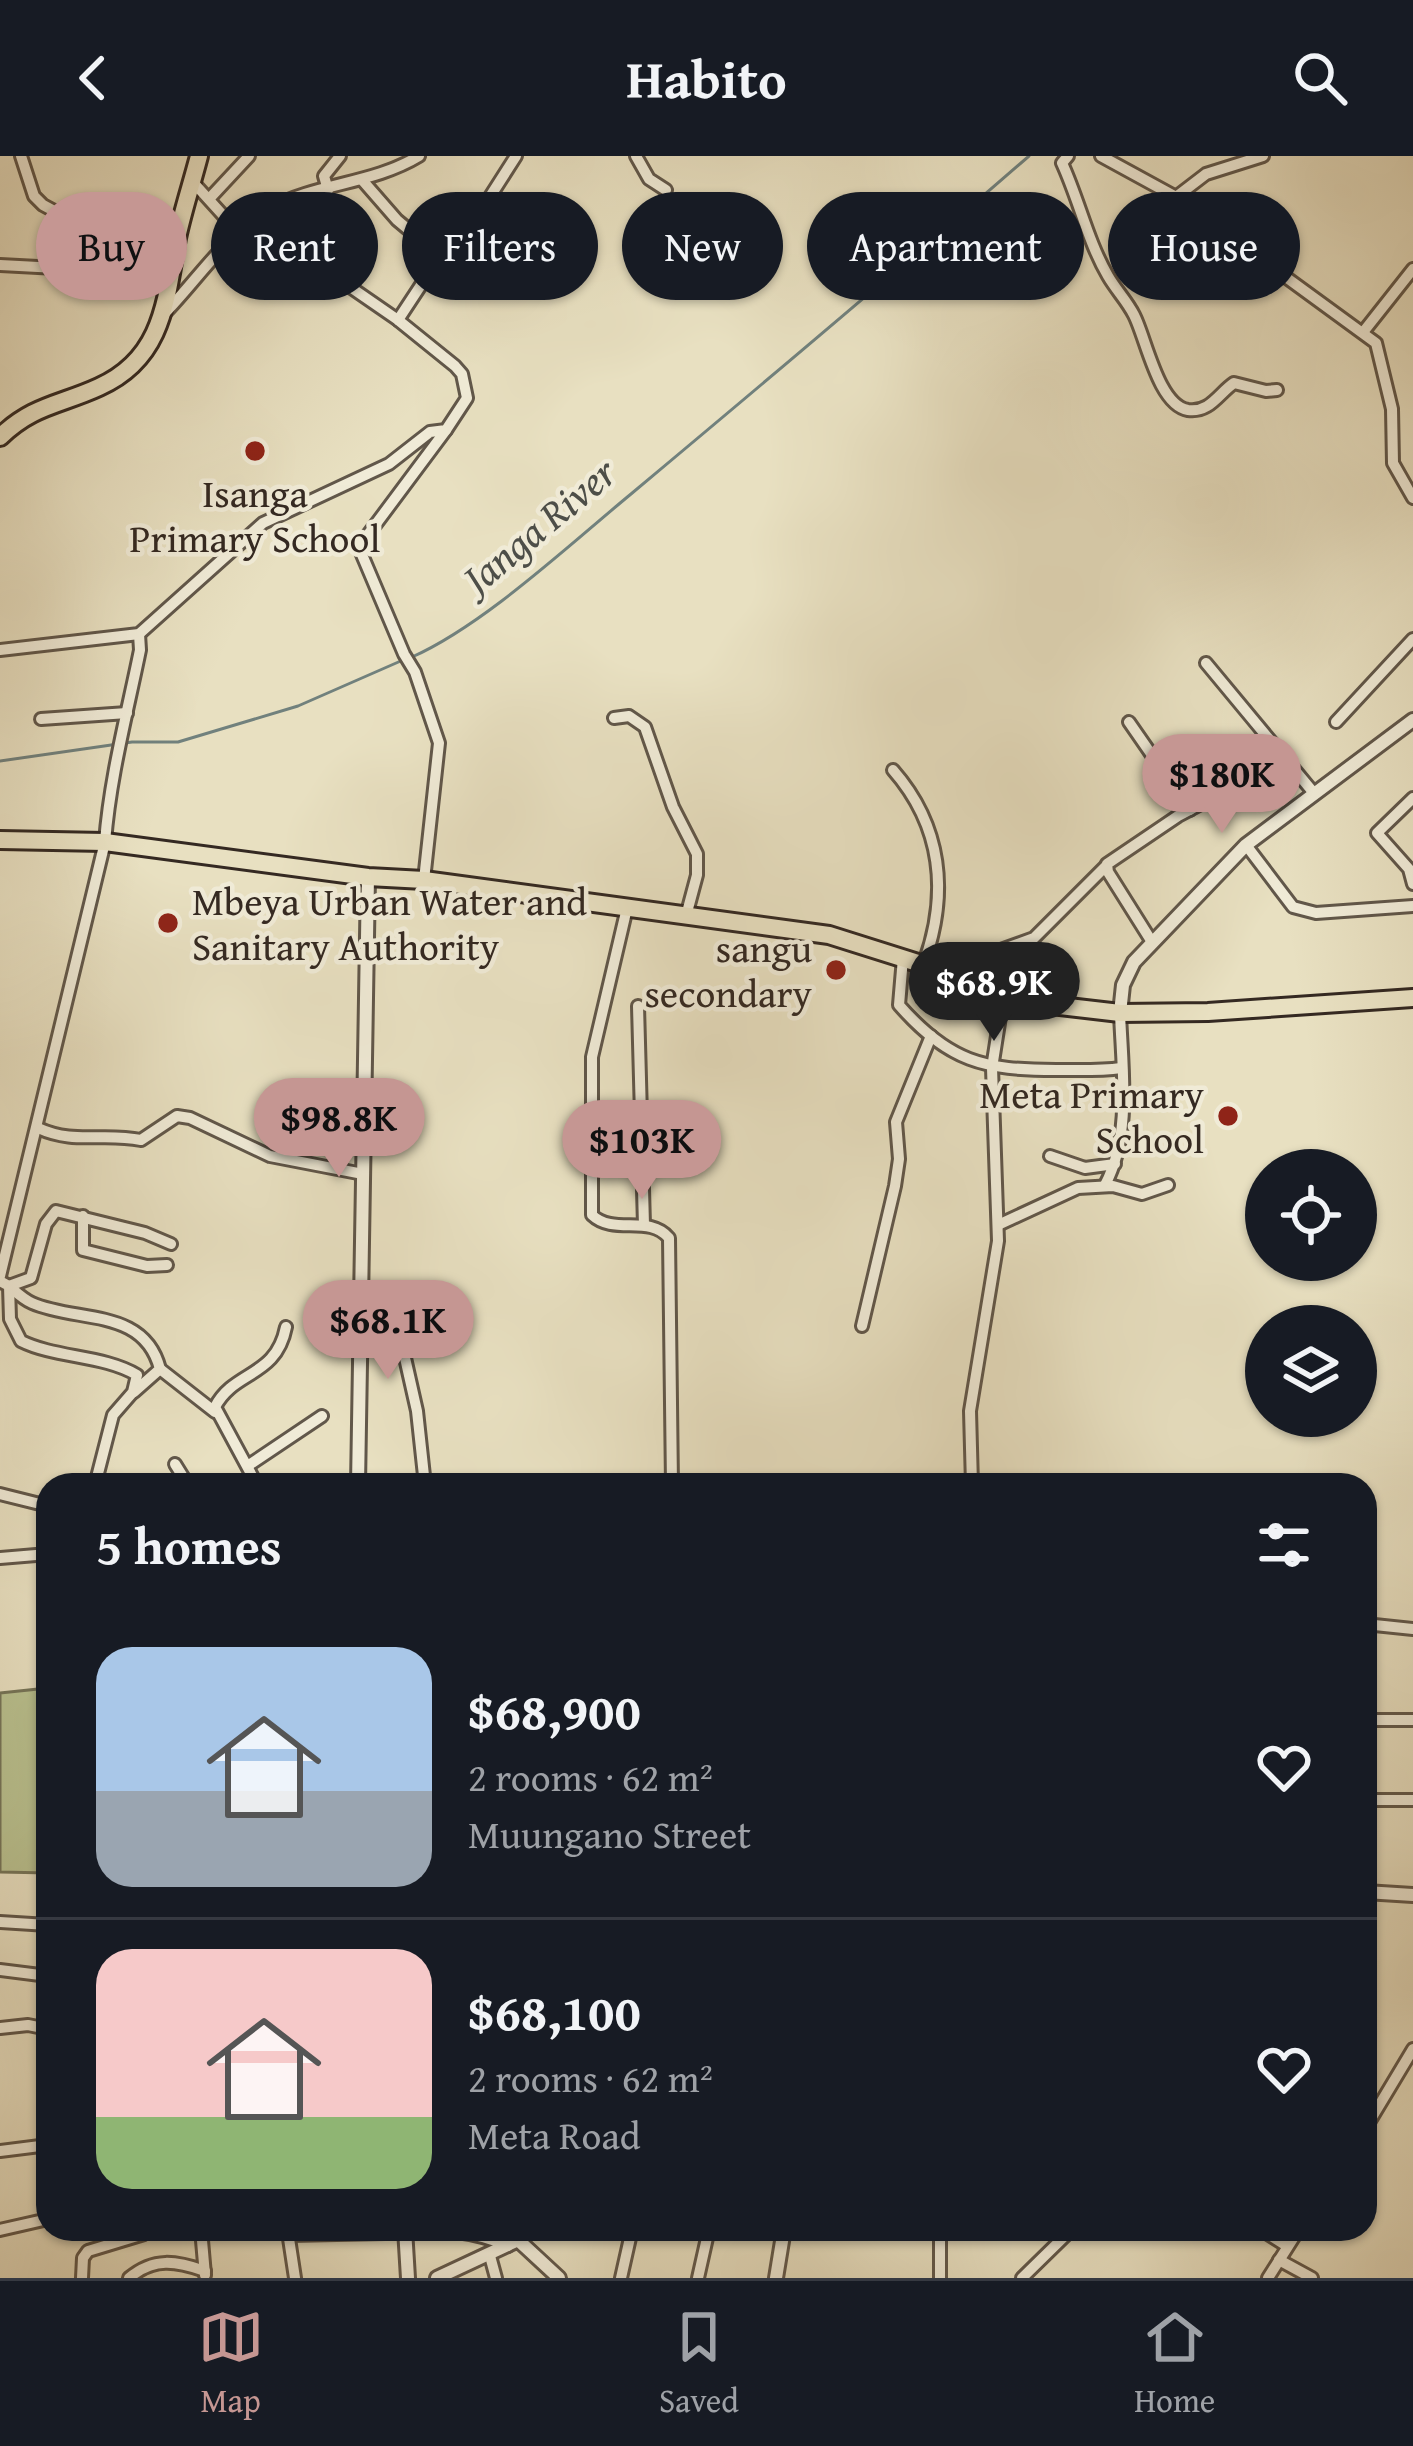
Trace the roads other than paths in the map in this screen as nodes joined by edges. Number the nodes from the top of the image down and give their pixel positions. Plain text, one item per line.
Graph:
1 (21, 156) edge
2 (199, 156) edge
3 (249, 156) edge
4 (340, 156) edge
5 (419, 156) edge
6 (516, 156) edge
7 (636, 156) edge
8 (1101, 156) edge
9 (1263, 156) edge
10 (1062, 158) edge
11 (192, 181) junction
12 (363, 182) junction
13 (328, 190) junction
14 (666, 190) dead end
15 (321, 192) edge
16 (493, 192) edge
17 (1167, 192) edge
18 (1183, 192) edge
19 (36, 198) edge
20 (208, 199) junction
21 (187, 200) edge
22 (211, 202) edge
23 (402, 224) edge
24 (211, 264) edge
25 (0, 265) edge
26 (36, 267) edge
27 (1413, 269) edge
28 (1300, 285) edge
29 (167, 300) edge
30 (369, 300) edge
31 (411, 300) edge
32 (165, 313) junction
33 (398, 320) junction
34 (1364, 331) junction
35 (1277, 390) dead end
36 (446, 430) junction
37 (0, 437) edge
38 (1413, 498) edge
39 (140, 634) junction
40 (1413, 639) edge
41 (0, 650) edge
42 (1206, 663) dead end
43 (128, 712) junction
44 (614, 718) dead end
45 (41, 719) dead end
46 (1413, 720) edge
47 (1129, 722) dead end
48 (1336, 722) dead end
49 (1286, 764) junction
50 (893, 770) dead end
51 (1313, 792) junction
52 (1413, 798) edge
53 (1190, 810) junction
54 (0, 840) edge
55 (105, 842) junction
56 (1246, 845) junction
57 (1106, 867) junction
58 (368, 877) junction
59 (424, 880) junction
60 (1413, 884) edge
61 (1413, 906) edge
62 (627, 908) junction
63 (686, 916) junction
64 (1152, 942) junction
65 (994, 952) dead end
66 (904, 956) junction
67 (924, 963) junction
68 (1004, 991) junction
69 (1413, 998) edge
70 (638, 1006) dead end
71 (1120, 1013) junction
72 (931, 1036) junction
73 (992, 1068) junction
74 (1121, 1068) junction
75 (38, 1127) junction
76 (1050, 1156) dead end
77 (1115, 1164) junction
78 (363, 1174) junction
79 (1168, 1185) dead end
80 (1105, 1186) junction
81 (83, 1216) junction
82 (644, 1225) junction
83 (998, 1225) junction
84 (171, 1244) dead end
85 (167, 1265) dead end
86 (3, 1281) edge
87 (862, 1326) dead end
88 (286, 1327) dead end
89 (360, 1350) junction
90 (160, 1369) junction
91 (133, 1392) junction
92 (215, 1412) junction
93 (322, 1416) dead end
94 (175, 1464) dead end
95 (249, 1465) junction
96 (98, 1473) edge
97 (181, 1473) edge
98 (252, 1473) edge
99 (358, 1473) edge
100 (424, 1473) edge
101 (672, 1473) edge
102 (972, 1473) edge
103 (0, 1494) edge
104 (36, 1503) edge
105 (36, 1555) edge
106 (0, 1558) edge
107 (1377, 1625) edge
108 (1413, 1629) edge
109 (1377, 1720) edge
110 (1413, 1720) edge
111 (1377, 1800) edge
112 (1413, 1800) edge
113 (1377, 1893) edge
114 (1413, 1895) edge
115 (0, 1922) edge
116 (36, 1924) edge
117 (0, 1970) edge
118 (36, 1974) edge
119 (36, 2026) edge
120 (0, 2028) edge
121 (1413, 2049) edge
122 (1377, 2109) edge
123 (36, 2146) edge
124 (0, 2151) edge
125 (36, 2222) edge
126 (0, 2230) edge
127 (116, 2241) edge
128 (145, 2241) edge
129 (202, 2241) edge
130 (289, 2241) edge
131 (405, 2241) edge
132 (512, 2241) edge
133 (520, 2241) edge
134 (629, 2241) edge
135 (706, 2241) edge
136 (782, 2241) edge
137 (940, 2241) edge
138 (1060, 2241) edge
139 (1279, 2241) edge
140 (1291, 2241) edge
141 (1287, 2246) junction
142 (490, 2256) junction
143 (1279, 2260) junction
144 (148, 2265) junction
145 (205, 2274) edge
146 (82, 2278) edge
147 (129, 2278) edge
148 (295, 2278) edge
149 (408, 2278) edge
150 (437, 2278) edge
151 (496, 2278) edge
152 (559, 2278) edge
153 (621, 2278) edge
154 (698, 2278) edge
155 (776, 2278) edge
156 (940, 2278) edge
157 (1022, 2278) edge
158 (1268, 2278) edge
159 (1312, 2278) edge

1 - 19 street
2 - 11 highway
3 - 20 street
4 - 13 street
5 - 12 street
6 - 16 street
7 - 14 street
8 - 17 street
9 - 18 street
10 - 35 street
11 - 20 street
11 - 21 highway
12 - 13 street
12 - 23 street
13 - 15 street
20 - 22 street
24 - 32 street
25 - 26 street
27 - 34 street
28 - 34 street
29 - 32 highway
30 - 33 street
31 - 33 street
32 - 37 highway
33 - 36 street
34 - 38 street
36 - 39 street
36 - 59 street
39 - 41 street
39 - 43 street
40 - 48 street
42 - 49 street
43 - 45 street
43 - 55 street
44 - 63 street
46 - 51 street
47 - 53 street
49 - 51 street
49 - 53 street
50 - 67 street
51 - 56 street
52 - 60 street
53 - 57 street
54 - 55 highway
55 - 58 highway
55 - 75 street
56 - 61 street
56 - 64 street
57 - 64 street
57 - 65 street
58 - 59 highway
58 - 78 street
59 - 62 highway
62 - 63 highway
62 - 82 street
63 - 66 highway
64 - 71 street
66 - 67 highway
66 - 72 street
67 - 68 highway
68 - 71 highway
68 - 73 street
69 - 71 highway
70 - 82 street
71 - 74 street
72 - 73 street
72 - 87 street
73 - 74 street
73 - 83 street
74 - 77 street
75 - 78 street
75 - 86 street
76 - 77 street
77 - 80 street
78 - 89 street
79 - 80 street
80 - 83 street
81 - 84 street
81 - 85 street
81 - 86 street
82 - 101 street
83 - 102 street
86 - 90 street
86 - 91 street
88 - 92 street
89 - 99 street
89 - 100 street
90 - 91 street
90 - 92 street
91 - 96 street
92 - 95 street
93 - 95 street
94 - 97 street
95 - 98 street
103 - 104 street
105 - 106 street
107 - 108 street
109 - 110 street
111 - 112 street
113 - 114 street
115 - 116 street
117 - 118 street
119 - 120 street
121 - 122 street
123 - 124 street
125 - 126 street
127 - 146 street
128 - 144 street
129 - 145 street
130 - 148 street
131 - 149 street
132 - 142 street
133 - 152 street
134 - 153 street
135 - 154 street
136 - 155 street
137 - 156 street
138 - 157 street
139 - 141 street
140 - 141 street
141 - 143 street
142 - 150 street
142 - 151 street
143 - 158 street
143 - 159 street
144 - 145 street
144 - 147 street

